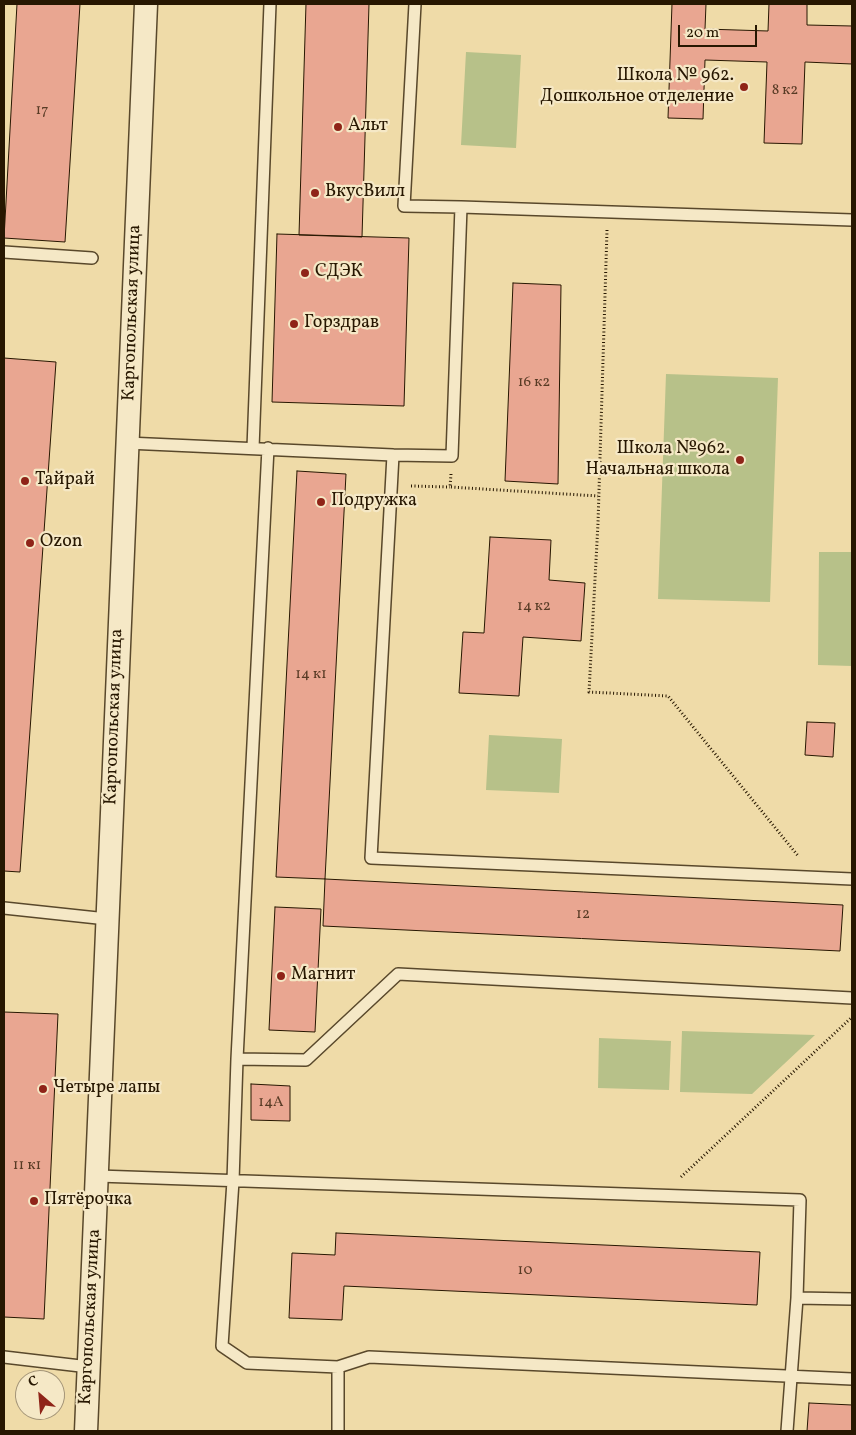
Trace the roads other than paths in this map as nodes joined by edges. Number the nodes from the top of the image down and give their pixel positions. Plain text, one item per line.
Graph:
1 (146, 4) edge
2 (270, 4) edge
3 (415, 4) edge
4 (461, 207) junction
5 (852, 220) edge
6 (4, 252) edge
7 (92, 258) dead end
8 (127, 443) junction
9 (253, 448) junction
10 (268, 448) junction
11 (393, 455) junction
12 (852, 879) edge
13 (4, 908) edge
14 (107, 919) junction
15 (852, 998) edge
16 (237, 1059) junction
17 (98, 1176) junction
18 (233, 1181) junction
19 (797, 1298) junction
20 (852, 1299) edge
21 (4, 1357) edge
22 (88, 1367) junction
23 (338, 1367) junction
24 (790, 1375) junction
25 (852, 1378) edge
26 (86, 1431) edge
27 (338, 1431) edge
28 (787, 1431) edge

1 - 8 street, Каргопольская улица
2 - 9 lane
3 - 4 lane
4 - 5 lane
4 - 11 lane
6 - 7 lane
8 - 9 lane
8 - 14 street, Каргопольская улица
9 - 10 lane
10 - 11 lane
10 - 16 lane
11 - 12 lane
13 - 14 lane
14 - 17 street, Каргопольская улица
15 - 16 lane
16 - 18 lane
17 - 18 lane
17 - 22 street, Каргопольская улица
18 - 19 lane
18 - 23 lane
19 - 20 lane
19 - 24 lane
21 - 22 lane
22 - 26 street, Каргопольская улица
23 - 24 lane
23 - 27 lane
24 - 25 lane
24 - 28 lane

